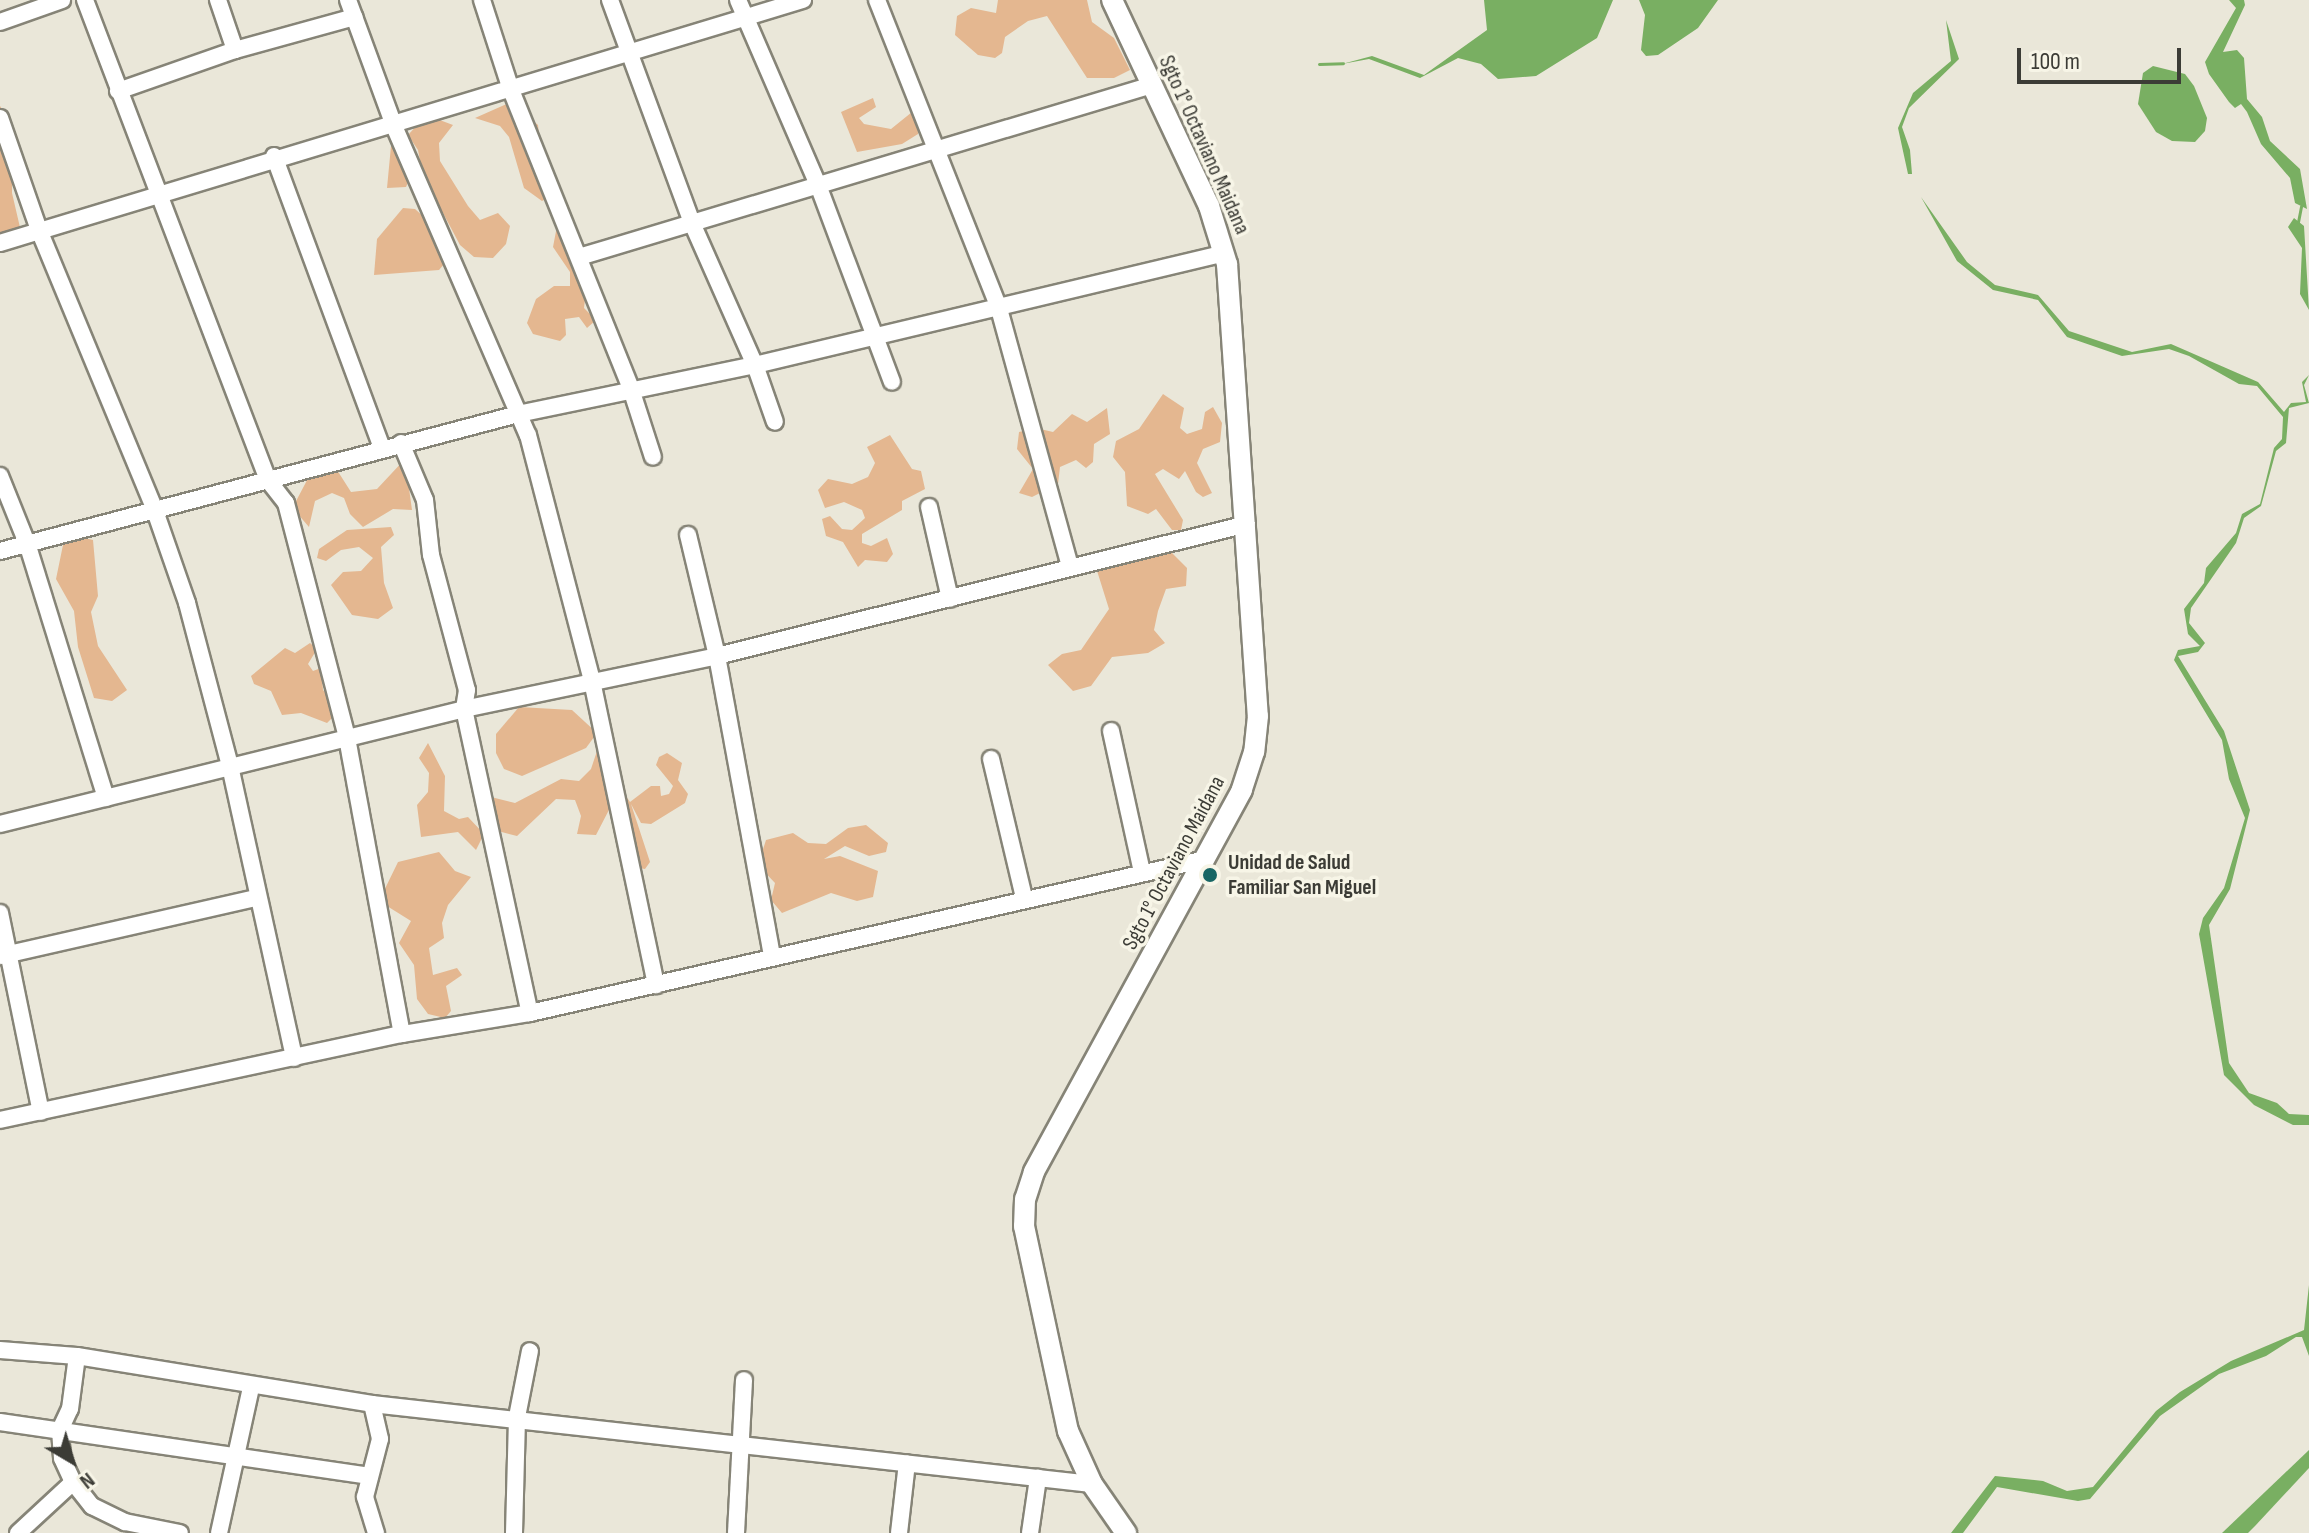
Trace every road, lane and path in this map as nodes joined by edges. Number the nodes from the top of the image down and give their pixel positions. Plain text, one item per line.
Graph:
1 (62, 0) edge
2 (85, 0) edge
3 (218, 0) edge
4 (348, 0) edge
5 (482, 0) edge
6 (610, 0) edge
7 (738, 0) edge
8 (803, 0) edge
9 (877, 0) edge
10 (1112, 0) edge
11 (355, 17) junction
12 (744, 18) junction
13 (0, 22) edge
14 (235, 50) junction
15 (628, 54) junction
16 (1152, 85) junction
17 (511, 90) junction
18 (118, 91) junction
19 (0, 118) edge
20 (394, 126) junction
21 (935, 146) junction
22 (274, 156) junction
23 (818, 185) junction
24 (156, 193) junction
25 (692, 223) junction
26 (39, 230) junction
27 (0, 243) edge
28 (1224, 253) junction
29 (579, 257) junction
30 (998, 305) junction
31 (877, 333) junction
32 (755, 365) junction
33 (892, 382) dead end
34 (631, 389) junction
35 (518, 414) junction
36 (775, 422) dead end
37 (401, 443) junction
38 (382, 448) junction
39 (653, 457) dead end
40 (0, 476) edge
41 (268, 480) junction
42 (929, 507) dead end
43 (154, 508) junction
44 (1247, 524) junction
45 (688, 535) dead end
46 (27, 543) junction
47 (0, 551) edge
48 (1070, 567) junction
49 (950, 599) junction
50 (717, 656) junction
51 (592, 681) junction
52 (464, 709) junction
53 (1111, 731) dead end
54 (347, 738) junction
55 (991, 759) dead end
56 (230, 766) junction
57 (106, 798) junction
58 (0, 824) edge
59 (1206, 859) junction
60 (1142, 872) junction
61 (256, 898) junction
62 (1024, 898) junction
63 (0, 913) edge
64 (5, 955) edge
65 (772, 957) junction
66 (656, 985) junction
67 (530, 1013) junction
68 (402, 1034) junction
69 (294, 1058) junction
70 (41, 1112) junction
71 (0, 1120) edge
72 (0, 1350) edge
73 (530, 1351) dead end
74 (77, 1356) junction
75 (744, 1380) dead end
76 (251, 1388) junction
77 (372, 1404) junction
78 (517, 1417) junction
79 (0, 1422) edge
80 (60, 1430) junction
81 (741, 1445) junction
82 (237, 1456) junction
83 (907, 1463) junction
84 (370, 1476) junction
85 (1038, 1478) junction
86 (73, 1482) junction
87 (1092, 1484) junction
88 (18, 1533) edge
89 (180, 1533) edge
90 (219, 1533) edge
91 (376, 1533) edge
92 (514, 1533) edge
93 (736, 1533) edge
94 (899, 1533) edge
95 (1030, 1533) edge
96 (1126, 1533) edge

1 - 13 street
2 - 18 street
3 - 14 street
4 - 11 street
5 - 17 street
6 - 15 street
7 - 12 street
8 - 12 street
9 - 21 street
10 - 16 main road, Sgto 1° Octaviano Maidana
11 - 14 street
11 - 20 street
12 - 15 street
12 - 23 street
14 - 18 street
15 - 17 street
15 - 25 street
16 - 21 street
16 - 28 main road, Sgto 1° Octaviano Maidana
17 - 20 street
17 - 29 street
18 - 24 street
19 - 26 street
20 - 22 street
20 - 35 street
21 - 23 street
21 - 30 street
22 - 24 street
22 - 38 street
23 - 25 street
23 - 31 street
24 - 26 street
24 - 41 street
25 - 29 street
25 - 32 street
26 - 27 street
26 - 43 street
28 - 30 street
28 - 44 main road, Sgto 1° Octaviano Maidana
29 - 34 street
30 - 31 street
30 - 48 street
31 - 32 street
31 - 33 street
32 - 34 street
32 - 36 street
34 - 35 street
34 - 39 street
35 - 37 street
35 - 51 street
37 - 38 street
37 - 52 street
38 - 41 street
40 - 46 street
41 - 43 street
41 - 54 street
42 - 49 street
43 - 46 street
43 - 56 street
44 - 48 street
44 - 59 main road, Sgto 1° Octaviano Maidana
45 - 50 street
46 - 47 street
46 - 57 street
48 - 49 street
49 - 50 street
50 - 51 street
50 - 65 street
51 - 52 street
51 - 66 street
52 - 54 street
52 - 67 street
53 - 60 street
54 - 56 street
54 - 68 street
55 - 62 street
56 - 57 street
56 - 61 street
57 - 58 street
59 - 60 street
59 - 87 main road, Sgto 1° Octaviano Maidana
60 - 62 street
61 - 64 street
61 - 69 street
62 - 65 street
63 - 64 street
64 - 70 street
65 - 66 street
66 - 67 street
67 - 68 street
68 - 69 street
69 - 70 street
70 - 71 street
72 - 74 street
73 - 78 street
74 - 76 street
74 - 80 street
75 - 81 street
76 - 77 street
76 - 82 street
77 - 78 street
77 - 84 street
78 - 81 street
78 - 92 street
79 - 80 street
80 - 82 street
80 - 86 street
81 - 83 street
81 - 93 street
82 - 84 street
82 - 90 street
83 - 85 street
83 - 94 street
84 - 91 street
85 - 87 street
85 - 95 street
86 - 88 street
86 - 89 street
87 - 96 main road, Sgto 1° Octaviano Maidana

